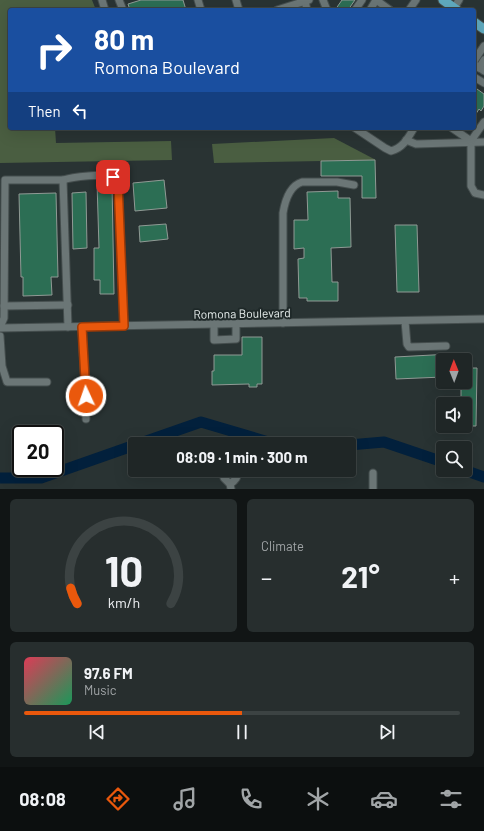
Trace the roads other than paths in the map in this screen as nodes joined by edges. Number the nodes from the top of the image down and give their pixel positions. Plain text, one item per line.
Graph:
1 (376, 0) edge
2 (443, 0) edge
3 (307, 1) edge
4 (457, 6) edge
5 (284, 8) edge
6 (387, 8) edge
7 (484, 46) edge
8 (476, 58) edge
9 (484, 60) edge
10 (479, 68) edge
11 (484, 122) edge
12 (359, 130) edge
13 (413, 130) edge
14 (455, 130) edge
15 (406, 140) junction
16 (471, 141) junction
17 (484, 142) edge
18 (63, 180) junction
19 (354, 185) dead end
20 (484, 195) edge
21 (68, 305) junction
22 (4, 306) junction
23 (484, 319) edge
24 (405, 321) junction
25 (283, 323) junction
26 (214, 324) junction
27 (236, 324) junction
28 (124, 326) junction
29 (0, 327) edge
30 (68, 327) junction
31 (82, 327) junction
32 (0, 336) edge
33 (446, 346) dead end
34 (47, 382) dead end
35 (86, 419) dead end
36 (373, 472) dead end
37 (224, 477) edge
38 (237, 477) edge
39 (231, 486) edge
40 (373, 489) edge

1 - 6 street
2 - 4 main road
3 - 5 street
7 - 8 street
9 - 10 street
11 - 16 street
12 - 15 street
13 - 15 street
14 - 16 street
15 - 16 street
16 - 17 street
16 - 20 street
18 - 21 street
18 - 22 street
18 - 28 street
19 - 25 street
21 - 22 street
21 - 30 street
22 - 29 street
23 - 24 street, Romona Boulevard
24 - 25 street, Romona Boulevard
24 - 33 street
25 - 27 street, Romona Boulevard
26 - 27 street, Romona Boulevard
26 - 27 street
26 - 28 street, Romona Boulevard
28 - 31 street, Romona Boulevard
29 - 30 street, Romona Boulevard
30 - 31 street, Romona Boulevard
31 - 35 street
32 - 34 street
36 - 40 street
37 - 39 street
38 - 39 street

